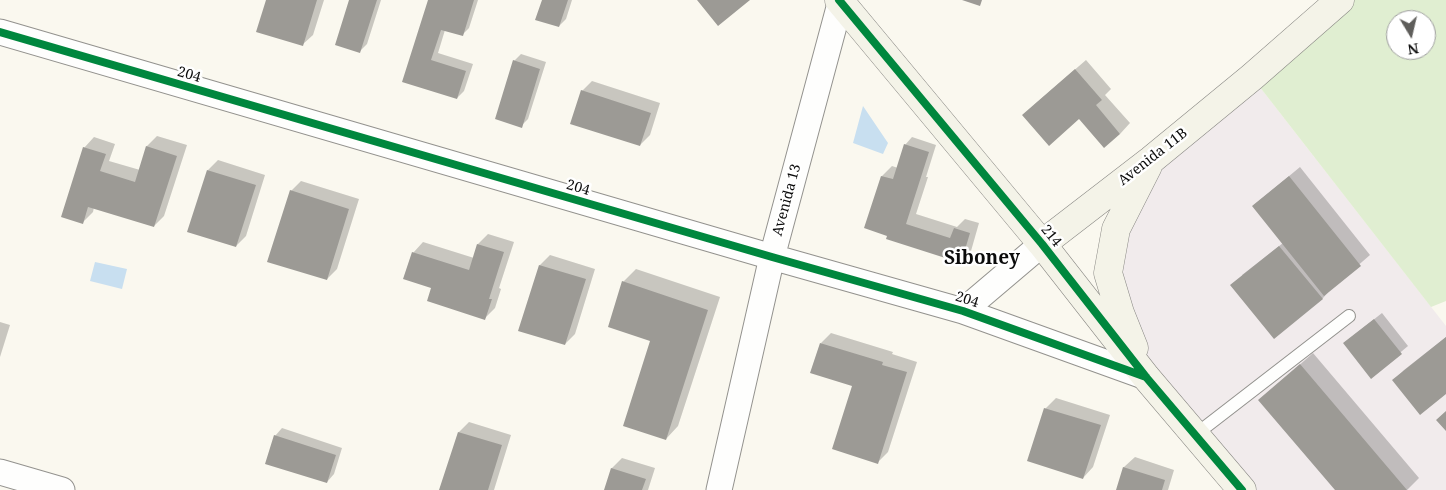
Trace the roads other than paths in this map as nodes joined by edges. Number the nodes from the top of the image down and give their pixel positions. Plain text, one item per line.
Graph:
1 (840, 0) edge
2 (1340, 0) edge
3 (0, 32) edge
4 (1151, 160) junction
5 (1042, 244) junction
6 (772, 258) junction
7 (963, 311) junction
8 (1349, 316) dead end
9 (1146, 377) junction
10 (1195, 434) junction
11 (0, 472) edge
12 (62, 490) edge
13 (719, 490) edge
14 (1242, 490) edge

1 - 5 street, 214
1 - 6 street, Avenida 13
2 - 4 street, Avenida 11B
3 - 6 street, 204
4 - 5 street, Avenida 11B
4 - 9 street
5 - 7 street, Avenida 11B
5 - 9 street, 214
6 - 7 street, 204
6 - 13 street, Avenida 13
7 - 9 street, 204
8 - 10 lane
9 - 10 street, 214
10 - 14 street, 214
11 - 12 street

